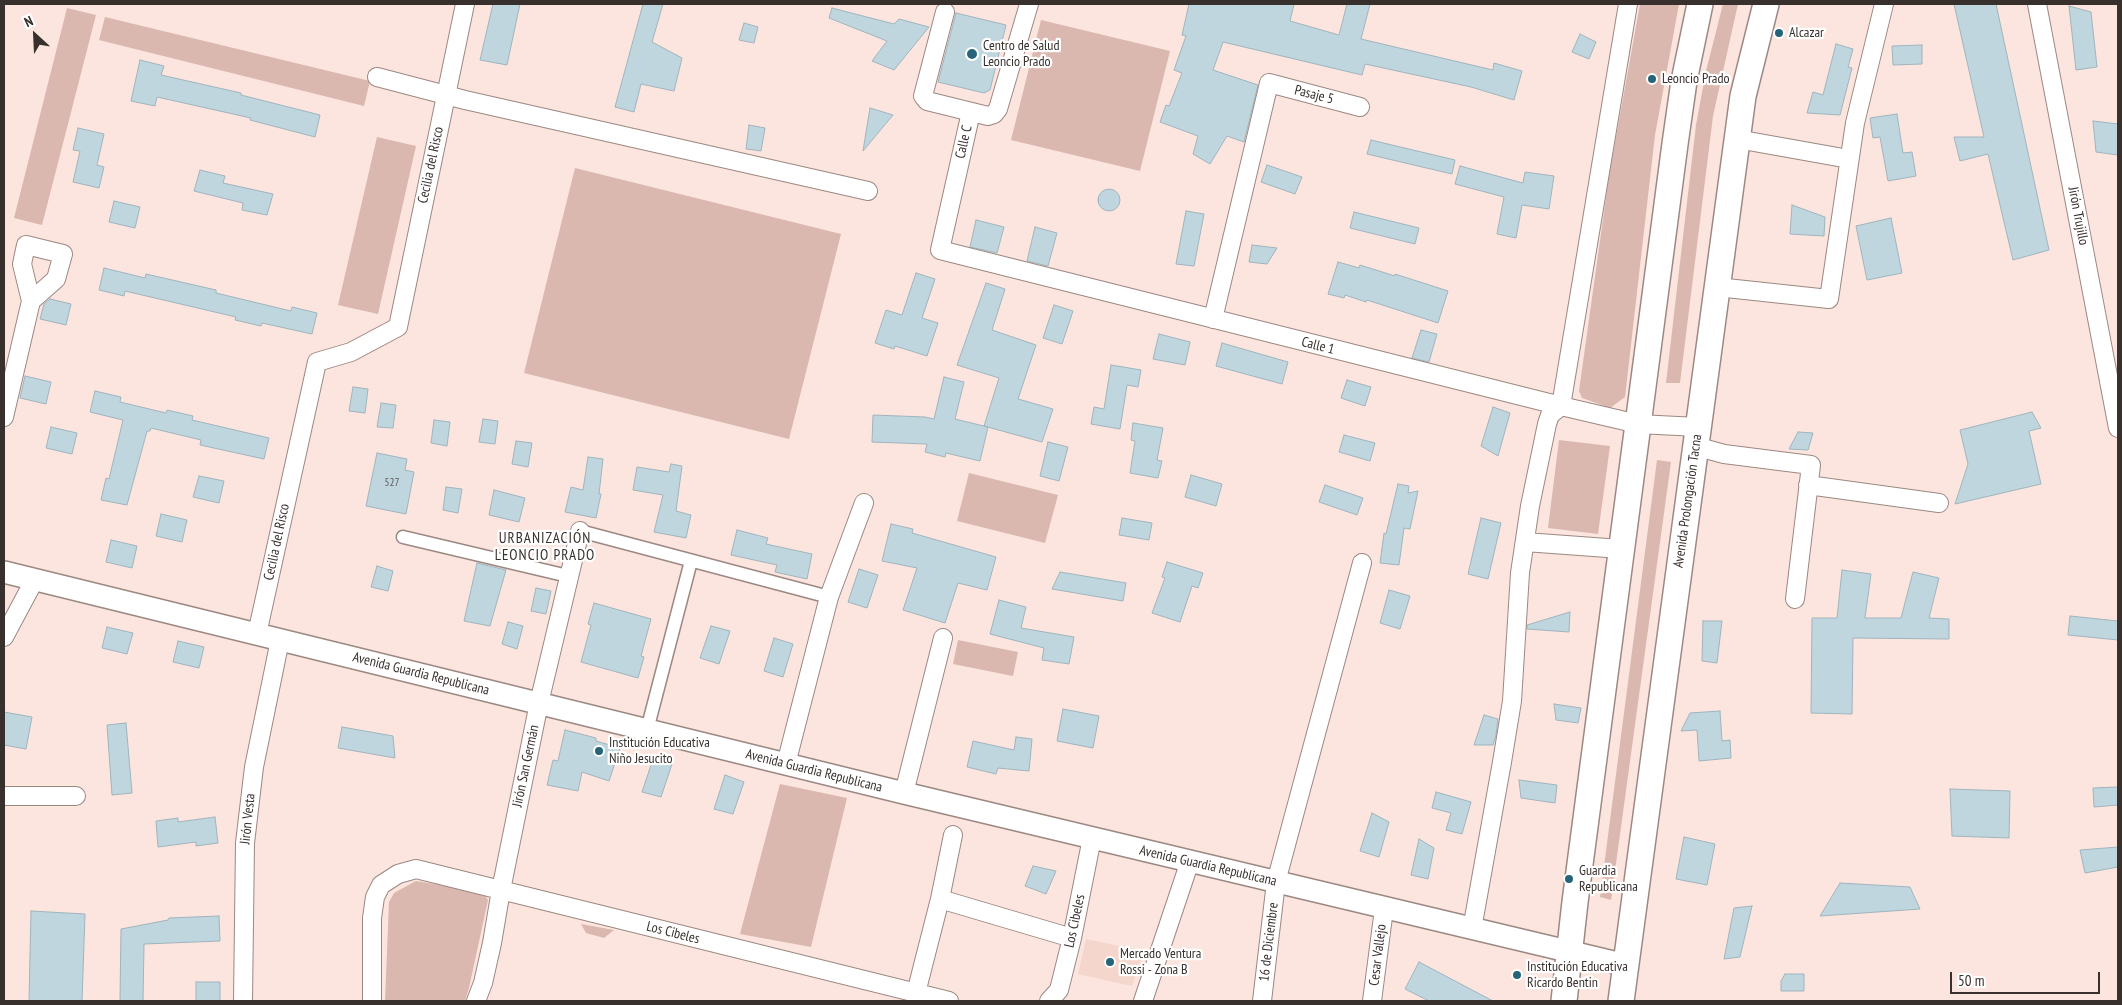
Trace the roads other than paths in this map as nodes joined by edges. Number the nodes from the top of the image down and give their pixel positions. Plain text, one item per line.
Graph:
1 (465, 4) edge
2 (1029, 4) edge
3 (1628, 4) edge
4 (1700, 4) edge
5 (1766, 4) edge
6 (1884, 4) edge
7 (2037, 4) edge
8 (945, 12) dead end
9 (377, 77) dead end
10 (446, 95) junction
11 (1360, 107) dead end
12 (970, 112) junction
13 (1737, 139) junction
14 (1850, 159) junction
15 (868, 191) dead end
16 (940, 250) joint
17 (1717, 287) junction
18 (31, 300) dead end
19 (1213, 319) junction
20 (2111, 352) edge
21 (1562, 406) junction
22 (4, 417) edge
23 (1638, 424) junction
24 (2118, 428) edge
25 (1697, 436) junction
26 (1808, 485) junction
27 (864, 502) dead end
28 (1939, 503) dead end
29 (580, 531) joint
30 (403, 538) dead end
31 (1525, 542) junction
32 (1622, 549) junction
33 (691, 561) junction
34 (1362, 563) dead end
35 (4, 572) edge
36 (568, 576) junction
37 (35, 579) junction
38 (829, 597) junction
39 (1795, 599) dead end
40 (257, 634) junction
41 (4, 637) edge
42 (943, 638) dead end
43 (280, 640) junction
44 (539, 703) junction
45 (647, 730) junction
46 (786, 764) junction
47 (904, 793) junction
48 (4, 796) edge
49 (76, 796) dead end
50 (953, 835) dead end
51 (1092, 838) junction
52 (1190, 861) junction
53 (1276, 882) junction
54 (501, 890) junction
55 (940, 899) junction
56 (1384, 909) junction
57 (1472, 929) junction
58 (1072, 938) junction
59 (1570, 951) junction
60 (1626, 965) junction
61 (916, 993) junction
62 (243, 1001) edge
63 (372, 1001) edge
64 (476, 1001) edge
65 (949, 1001) edge
66 (1049, 1001) edge
67 (1143, 1001) edge
68 (1262, 1001) edge
69 (1372, 1001) edge
70 (1564, 1001) edge
71 (1621, 1001) edge

1 - 10 street, Cecilia del Risco
2 - 12 street, Calle C
3 - 21 street
4 - 23 main road
5 - 13 main road, Avenida Prolongación Tacna
6 - 14 street
7 - 20 street, Jirón Trujillo
8 - 12 street
9 - 10 street
10 - 15 street
10 - 40 street, Cecilia del Risco
11 - 19 street, Pasaje 5
12 - 16 street, Calle C
13 - 14 street
13 - 17 main road, Avenida Prolongación Tacna
14 - 17 street
16 - 19 street, Calle 1
17 - 25 main road, Avenida Prolongación Tacna
18 - 22 street
19 - 21 street, Calle 1
20 - 24 street, Jirón Trujillo
21 - 23 street, Calle 1
21 - 31 street
23 - 25 street, Calle 1
23 - 32 main road
25 - 26 street, Calle 1
25 - 60 main road, Avenida Prolongación Tacna
26 - 28 street
26 - 39 street
27 - 38 street
29 - 33 street
29 - 36 street, Jirón San Germán
30 - 36 street
31 - 32 street
31 - 57 street
32 - 59 main road
33 - 38 street
33 - 45 street
34 - 53 street, 16 de Diciembre
35 - 37 street, Avenida Guardia Republicana
36 - 44 street, Jirón San Germán
37 - 40 street, Avenida Guardia Republicana
37 - 41 street
38 - 46 street
40 - 43 street, Avenida Guardia Republicana
42 - 47 street
43 - 44 street, Avenida Guardia Republicana
43 - 62 street, Jirón Vesta
44 - 45 street, Avenida Guardia Republicana
44 - 54 street, Jirón San Germán
45 - 46 street, Avenida Guardia Republicana
46 - 47 street, Avenida Guardia Republicana
47 - 51 street, Avenida Guardia Republicana
48 - 49 street
50 - 55 street
51 - 52 street, Avenida Guardia Republicana
51 - 58 street, Los Cibeles
52 - 53 street, Avenida Guardia Republicana
52 - 67 street
53 - 56 street, Avenida Guardia Republicana
53 - 68 street, 16 de Diciembre
54 - 61 street, Los Cibeles
54 - 63 street, Los Cibeles
54 - 64 street, Jirón San Germán
55 - 58 street
55 - 61 street
56 - 57 street, Avenida Guardia Republicana
56 - 69 street, Cesar Vallejo
57 - 59 street, Avenida Guardia Republicana
58 - 66 street, Los Cibeles
59 - 60 street, Avenida Guardia Republicana
59 - 70 main road
60 - 71 main road, Avenida Prolongación Tacna
61 - 65 street, Los Cibeles

